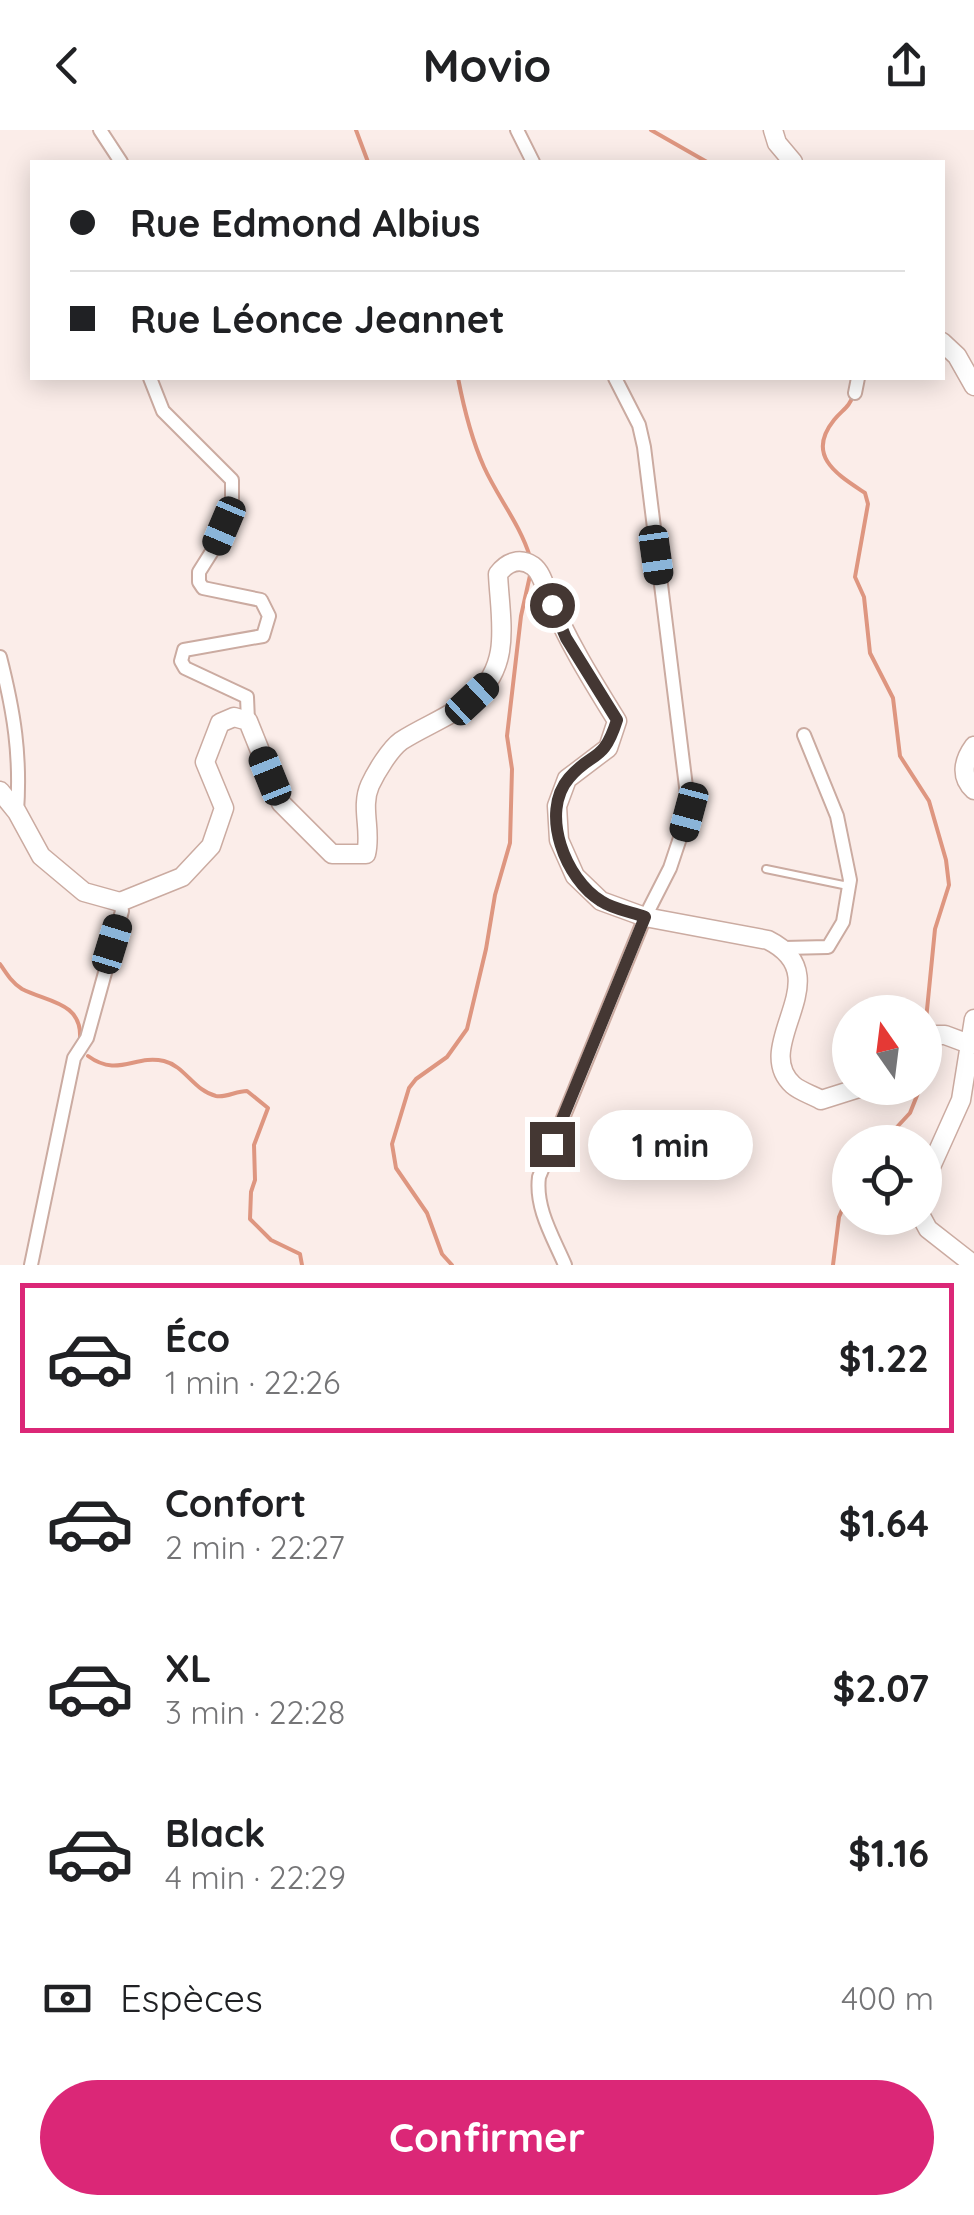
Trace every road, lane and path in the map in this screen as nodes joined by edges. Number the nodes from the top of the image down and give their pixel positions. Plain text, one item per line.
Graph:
1 (517, 130) edge
2 (773, 130) edge
3 (102, 131) edge
4 (120, 160) edge
5 (532, 160) edge
6 (791, 160) edge
7 (945, 345) edge
8 (151, 380) edge
9 (616, 380) edge
10 (858, 380) edge
11 (974, 386) edge
12 (855, 393) dead end
13 (0, 657) edge
14 (248, 722) junction
15 (804, 735) dead end
16 (974, 746) edge
17 (974, 790) edge
18 (0, 791) edge
19 (17, 812) junction
20 (766, 869) dead end
21 (850, 886) junction
22 (120, 902) junction
23 (645, 917) junction
24 (784, 948) junction
25 (974, 1019) edge
26 (942, 1035) edge
27 (966, 1043) edge
28 (832, 1097) edge
29 (942, 1142) edge
30 (937, 1235) edge
31 (30, 1265) edge
32 (565, 1265) edge
33 (974, 1265) edge

1 - 5 street
2 - 6 main road
3 - 4 street
7 - 11 main road
8 - 14 street
9 - 23 street
10 - 12 street
13 - 19 street
14 - 22 main road
14 - 23 main road
15 - 21 street
16 - 17 main road
18 - 19 main road
19 - 22 main road
20 - 21 lane
21 - 24 street
22 - 31 street
23 - 24 main road
23 - 32 street
24 - 28 main road
25 - 27 main road
26 - 27 main road
27 - 29 main road
30 - 33 main road

